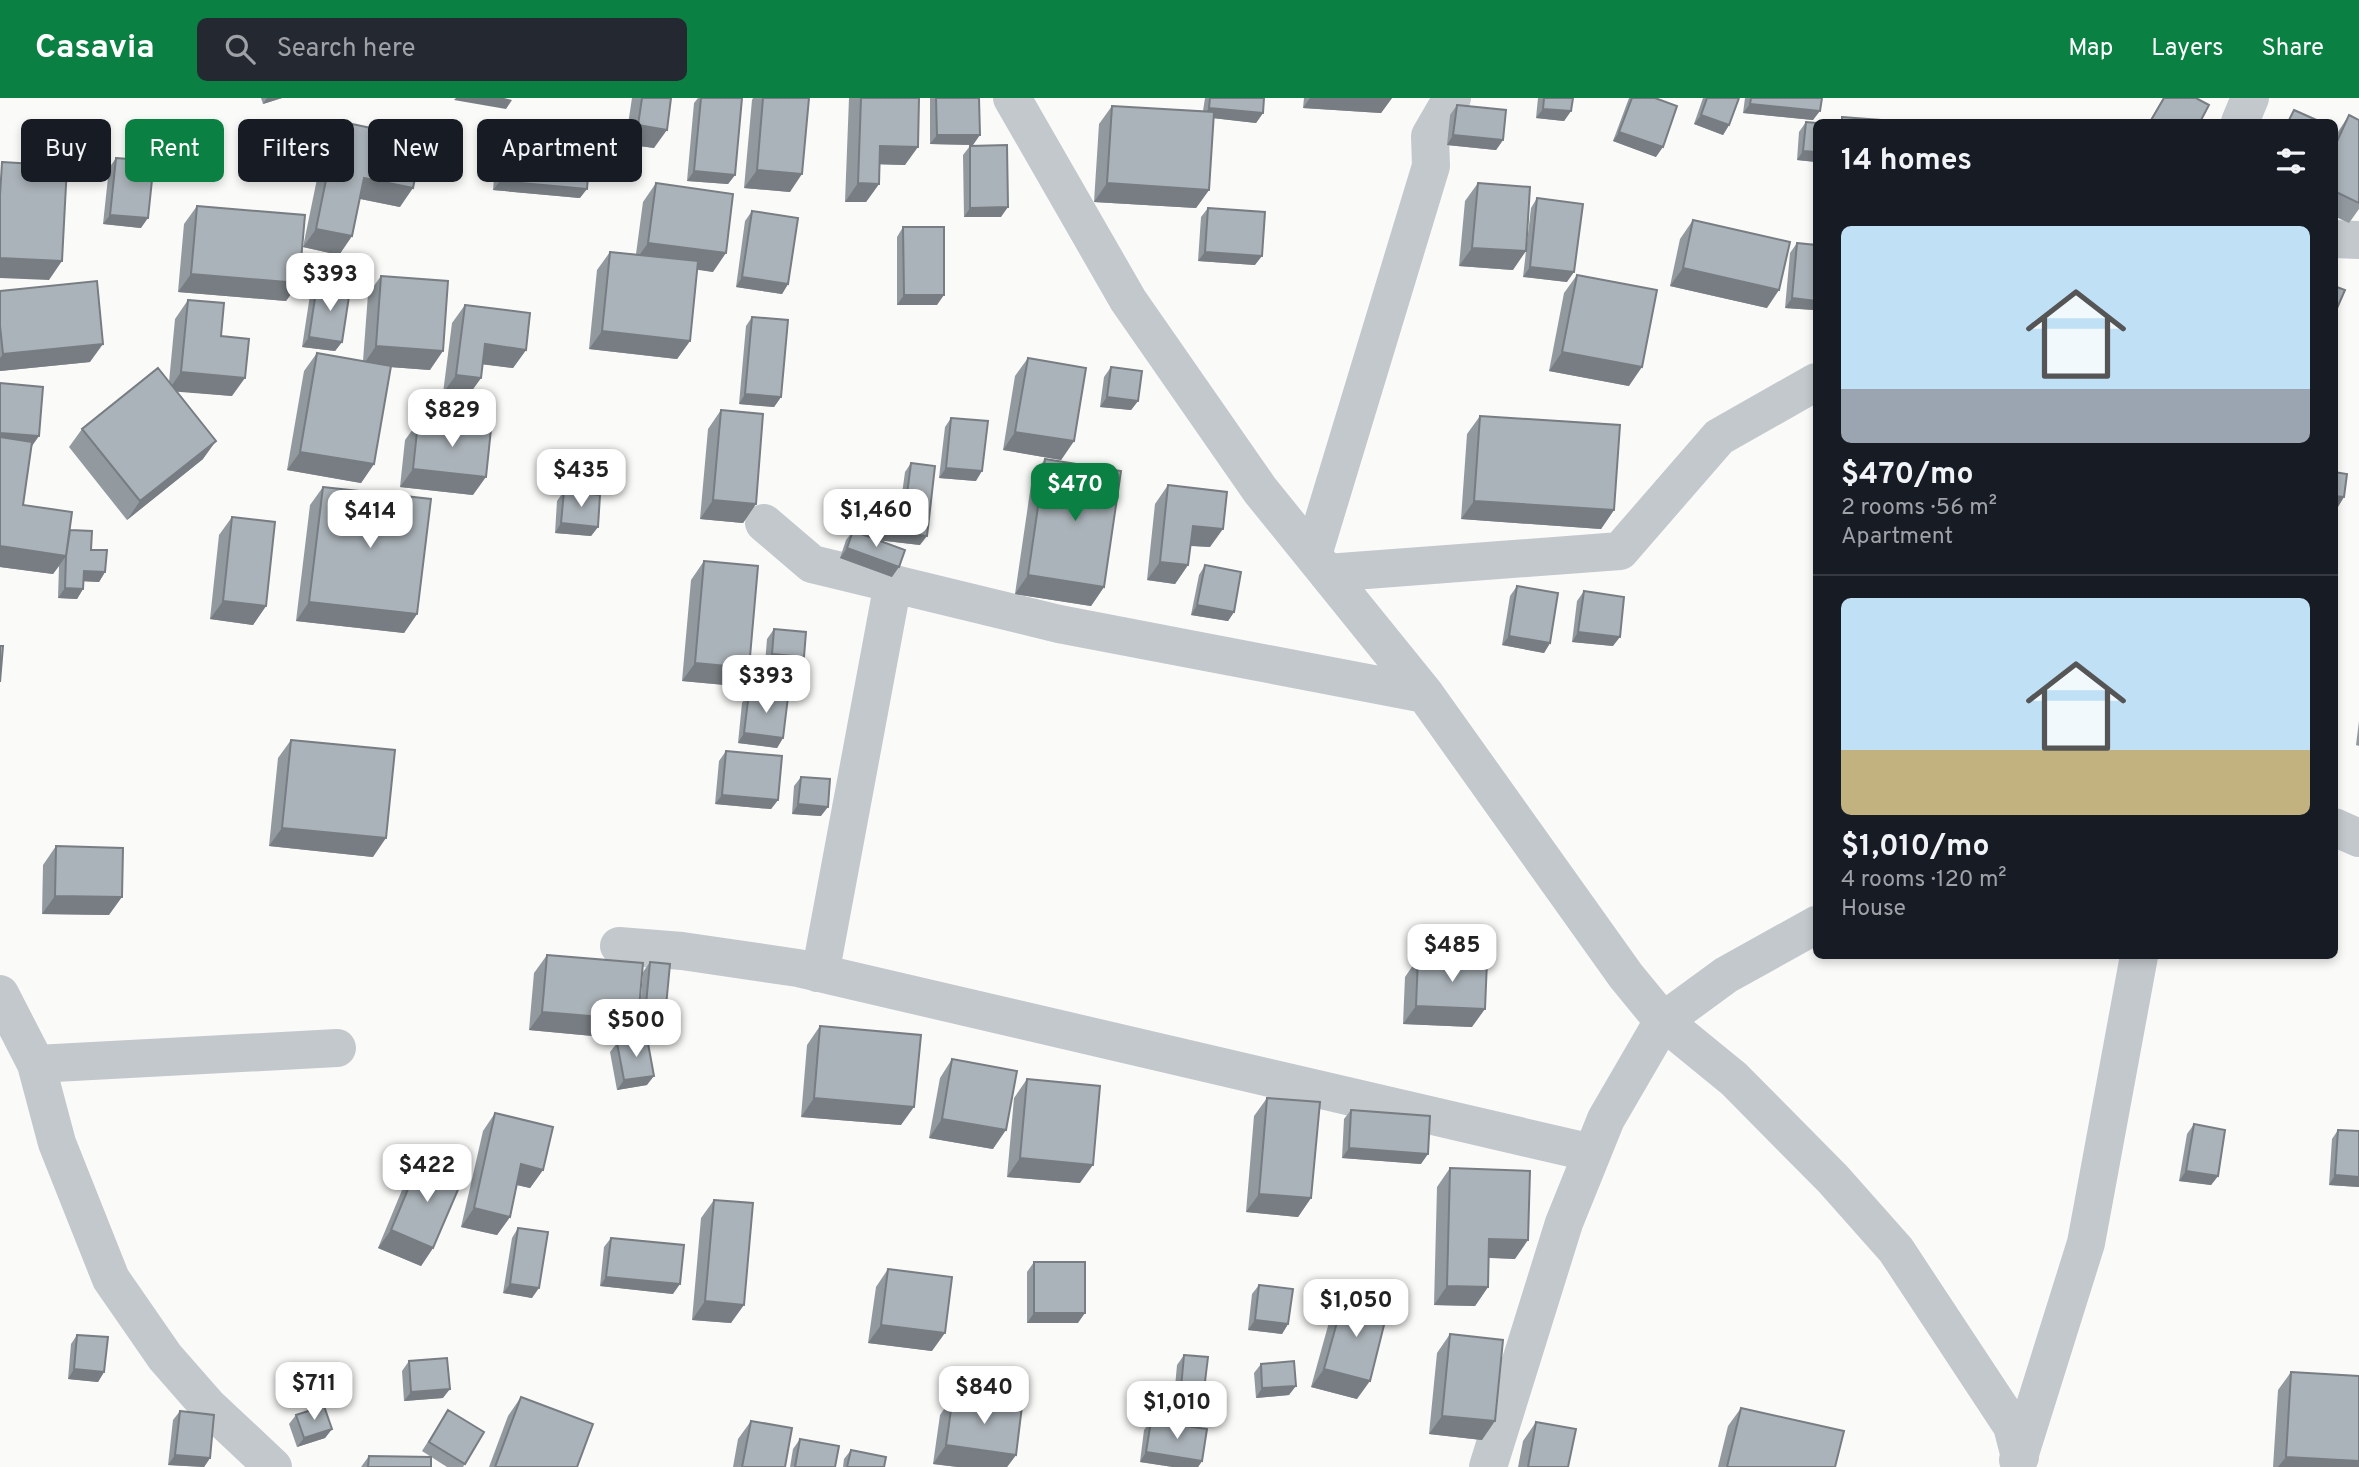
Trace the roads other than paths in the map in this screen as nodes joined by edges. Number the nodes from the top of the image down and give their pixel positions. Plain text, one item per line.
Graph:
1 (1012, 98) edge
2 (1452, 98) edge
3 (2250, 98) edge
4 (2241, 119) edge
5 (2338, 239) edge
6 (2359, 240) edge
7 (1813, 384) edge
8 (764, 523) dead end
9 (1320, 564) junction
10 (893, 583) junction
11 (1426, 694) junction
12 (2338, 829) edge
13 (2359, 838) edge
14 (1813, 927) edge
15 (619, 946) dead end
16 (2137, 959) edge
17 (817, 973) junction
18 (0, 994) edge
19 (1663, 1021) junction
20 (337, 1048) dead end
21 (36, 1064) junction
22 (1592, 1153) junction
23 (2017, 1462) edge
24 (273, 1467) edge
25 (1488, 1467) edge

1 - 9 street
2 - 9 street
3 - 4 street
5 - 6 street
7 - 9 street
8 - 10 street
9 - 11 street
10 - 11 street
10 - 17 street
11 - 19 street
12 - 13 street
14 - 19 street
15 - 17 street
16 - 23 street
17 - 22 street
18 - 21 street
19 - 22 street
19 - 23 street
20 - 21 street
21 - 24 street
22 - 25 street

